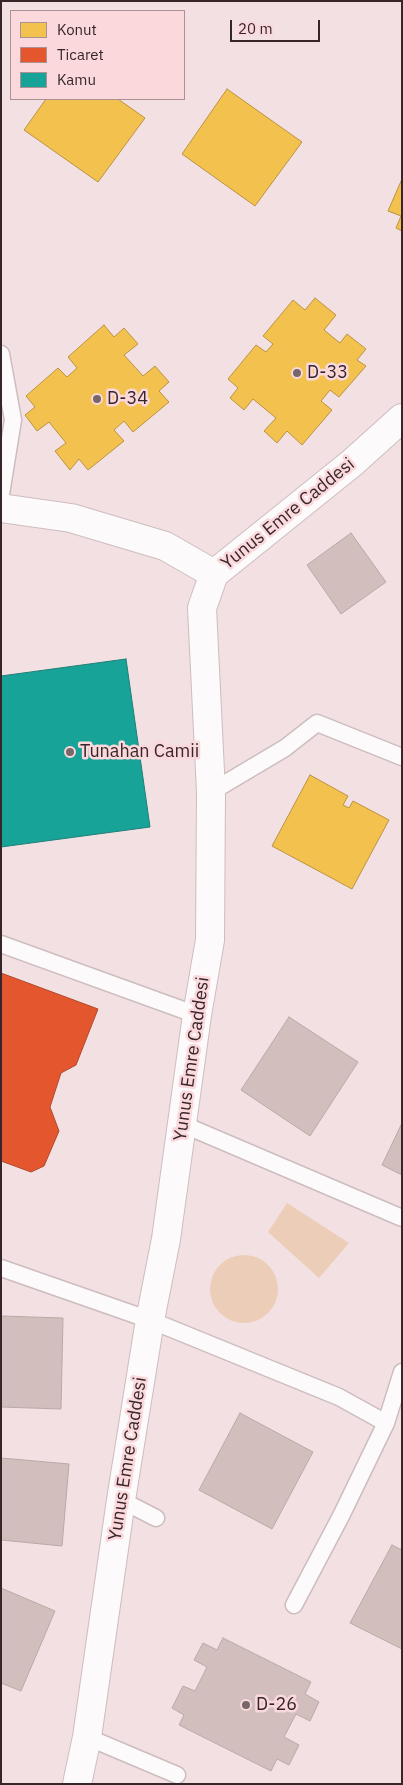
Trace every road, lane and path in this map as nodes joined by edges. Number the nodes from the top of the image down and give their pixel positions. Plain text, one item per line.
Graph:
1 (1, 354) edge
2 (402, 418) edge
3 (1, 494) edge
4 (1, 508) edge
5 (214, 574) junction
6 (402, 758) edge
7 (211, 792) junction
8 (1, 944) edge
9 (197, 1015) junction
10 (182, 1124) junction
11 (402, 1218) edge
12 (1, 1268) edge
13 (150, 1320) junction
14 (402, 1372) edge
15 (386, 1422) junction
16 (121, 1500) junction
17 (156, 1518) dead end
18 (294, 1605) dead end
19 (87, 1737) junction
20 (177, 1775) dead end
21 (77, 1784) edge

1 - 3 lane
2 - 5 street, Yunus Emre Caddesi
4 - 5 street
5 - 7 street, Yunus Emre Caddesi
6 - 7 lane
7 - 9 street, Yunus Emre Caddesi
8 - 9 lane
9 - 10 street, Yunus Emre Caddesi
10 - 11 lane
10 - 13 street, Yunus Emre Caddesi
12 - 13 lane
13 - 15 lane
13 - 16 street, Yunus Emre Caddesi
14 - 15 lane
15 - 18 lane
16 - 17 lane
16 - 19 street, Yunus Emre Caddesi
19 - 20 lane
19 - 21 street, Yunus Emre Caddesi

